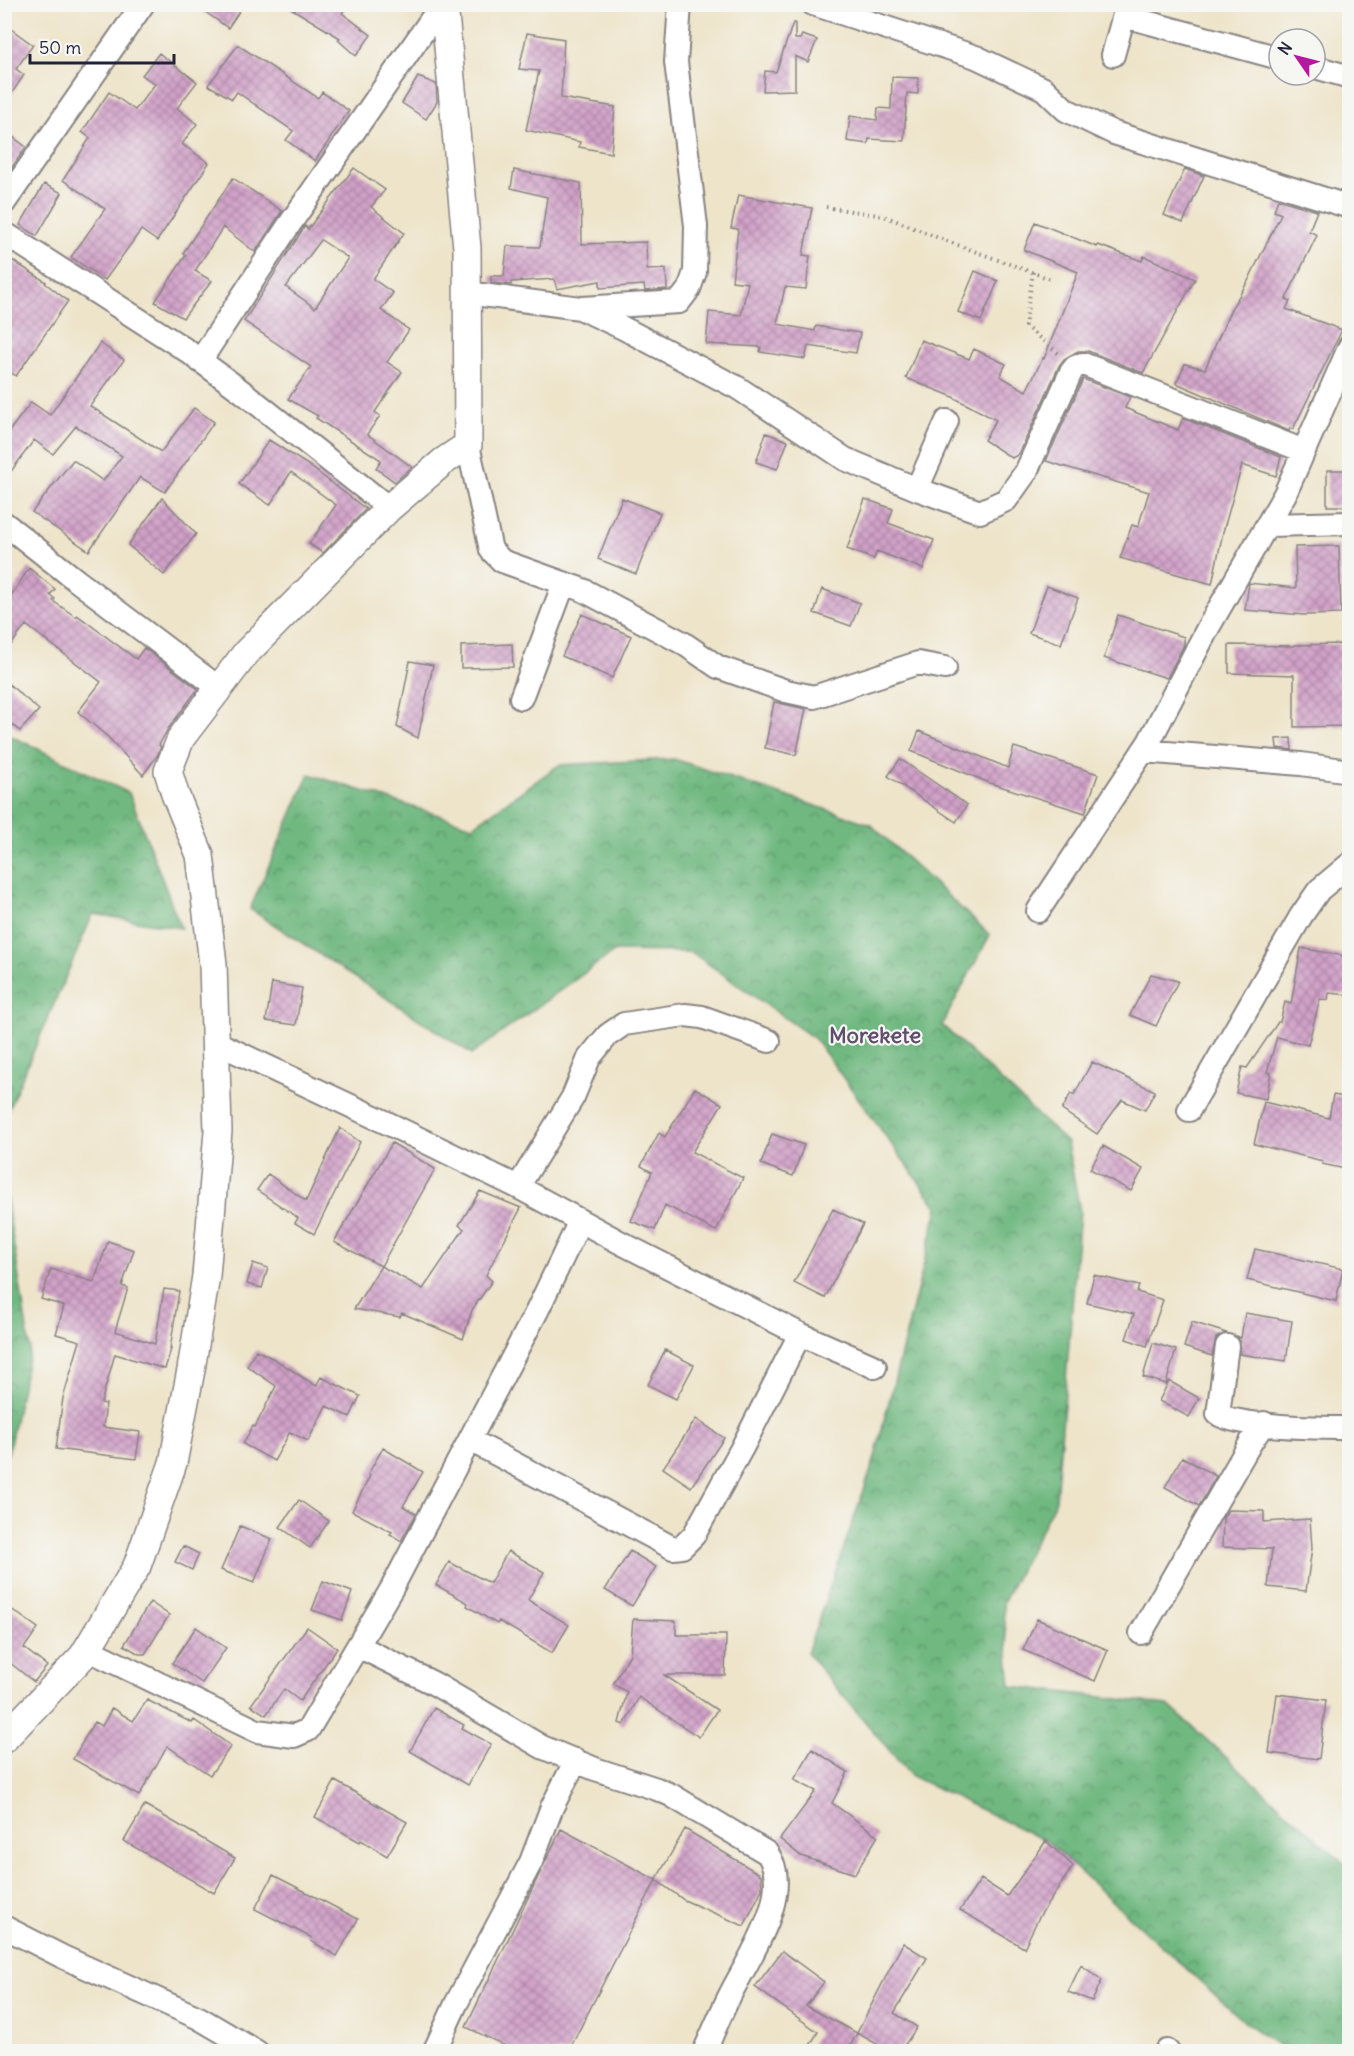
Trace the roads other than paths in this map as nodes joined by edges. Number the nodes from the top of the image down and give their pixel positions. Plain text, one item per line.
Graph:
1 (144, 4) edge
2 (443, 4) edge
3 (680, 4) edge
4 (813, 4) edge
5 (1126, 10) edge
6 (1267, 54) edge
7 (1113, 55) dead end
8 (1327, 70) edge
9 (1350, 77) edge
10 (4, 203) edge
11 (1350, 207) edge
12 (4, 233) edge
13 (467, 293) junction
14 (580, 308) junction
15 (1350, 346) edge
16 (200, 361) junction
17 (948, 421) dead end
18 (468, 445) junction
19 (1304, 451) junction
20 (917, 489) junction
21 (389, 508) junction
22 (4, 523) edge
23 (1350, 523) edge
24 (1269, 525) junction
25 (564, 583) junction
26 (945, 668) dead end
27 (219, 688) junction
28 (521, 698) dead end
29 (1143, 751) junction
30 (1350, 771) edge
31 (1350, 864) edge
32 (1038, 911) dead end
33 (769, 1041) dead end
34 (215, 1042) junction
35 (1189, 1110) dead end
36 (518, 1187) junction
37 (580, 1221) junction
38 (800, 1334) junction
39 (1227, 1346) dead end
40 (875, 1367) dead end
41 (1264, 1423) junction
42 (1350, 1428) edge
43 (470, 1440) junction
44 (1141, 1633) dead end
45 (358, 1646) junction
46 (87, 1649) junction
47 (4, 1739) edge
48 (576, 1760) junction
49 (4, 1927) edge
50 (257, 2052) edge
51 (434, 2052) edge
52 (704, 2052) edge

1 - 10 street
2 - 13 street
2 - 16 street
3 - 14 street
4 - 11 street
5 - 6 street
5 - 7 street
8 - 9 street
12 - 16 street
13 - 14 street
13 - 18 street
14 - 20 street
15 - 19 street
16 - 21 street
17 - 20 street
18 - 21 street
18 - 25 street
19 - 20 street
19 - 24 street
21 - 27 street
22 - 27 street
23 - 24 street
24 - 29 street
25 - 26 street
25 - 28 street
27 - 34 street
29 - 30 street
29 - 32 street
31 - 35 street
33 - 36 street
34 - 36 street
34 - 46 street
36 - 37 street
37 - 38 street
37 - 43 street
38 - 40 street
38 - 43 street
39 - 41 street
41 - 42 street
41 - 44 street
43 - 45 street
45 - 46 street
45 - 48 street
46 - 47 street
48 - 51 street
48 - 52 street
49 - 50 street

